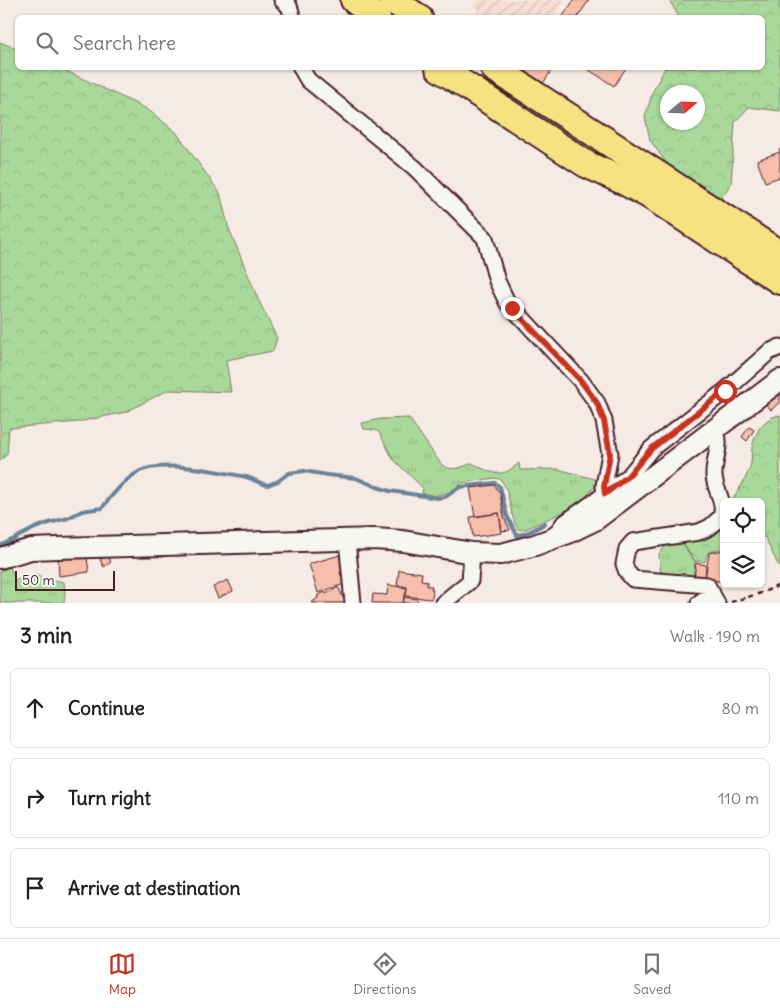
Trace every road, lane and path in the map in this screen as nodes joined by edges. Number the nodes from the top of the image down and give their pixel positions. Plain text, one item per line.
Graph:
1 (282, 0) edge
2 (354, 0) edge
3 (392, 0) edge
4 (293, 15) edge
5 (373, 15) edge
6 (414, 15) edge
7 (302, 70) edge
8 (443, 70) edge
9 (497, 70) edge
10 (676, 199) junction
11 (780, 255) edge
12 (780, 281) edge
13 (780, 346) edge
14 (780, 380) edge
15 (715, 430) junction
16 (605, 494) junction
17 (553, 538) junction
18 (347, 540) junction
19 (472, 553) junction
20 (0, 558) edge
21 (780, 585) edge
22 (714, 598) edge
23 (353, 603) edge
24 (443, 603) edge
25 (699, 603) edge
26 (727, 603) edge

1 - 4 street
2 - 5 highway
3 - 6 highway
7 - 16 street
8 - 10 highway
9 - 10 highway
10 - 11 highway
10 - 12 highway
13 - 16 street
14 - 15 street
15 - 17 street
15 - 22 street
16 - 17 street
17 - 19 street
18 - 19 street
18 - 20 street
18 - 23 street
19 - 24 street
21 - 26 path
22 - 25 street

